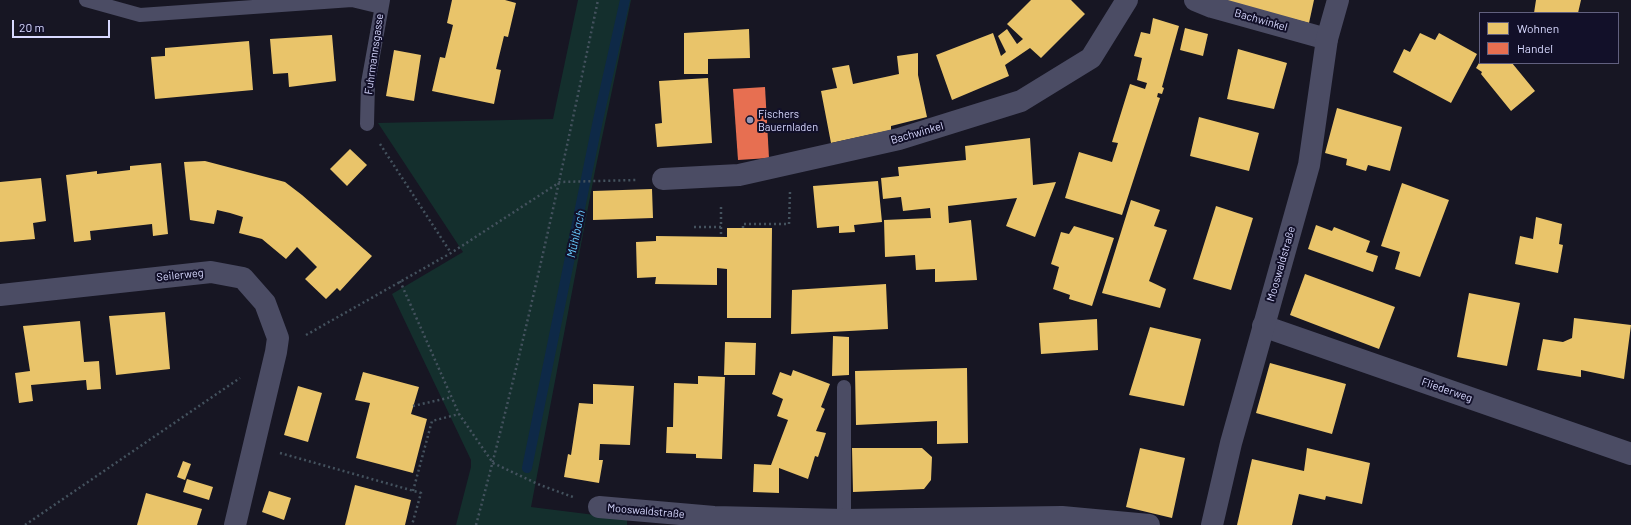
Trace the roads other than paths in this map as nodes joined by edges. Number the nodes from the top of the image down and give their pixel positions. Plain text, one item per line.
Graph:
1 (86, 0) edge
2 (1128, 0) edge
3 (1195, 0) edge
4 (1338, 0) edge
5 (382, 4) edge
6 (1328, 39) junction
7 (367, 124) road end
8 (663, 179) dead end
9 (0, 295) edge
10 (1264, 326) junction
11 (844, 387) dead end
12 (1631, 454) edge
13 (599, 507) road end
14 (844, 523) edge
15 (235, 525) edge
16 (1149, 525) edge
17 (1212, 525) edge

1 - 5 lane, Fuhrmannsgasse
2 - 8 street, Bachwinkel
3 - 6 street, Bachwinkel
4 - 6 street, Mooswaldstraße
5 - 7 lane, Fuhrmannsgasse
6 - 10 street, Mooswaldstraße
9 - 15 street, Seilerweg
10 - 12 street, Fliederweg
10 - 17 street, Mooswaldstraße
11 - 14 lane
13 - 14 street, Mooswaldstraße
14 - 16 street, Mooswaldstraße

